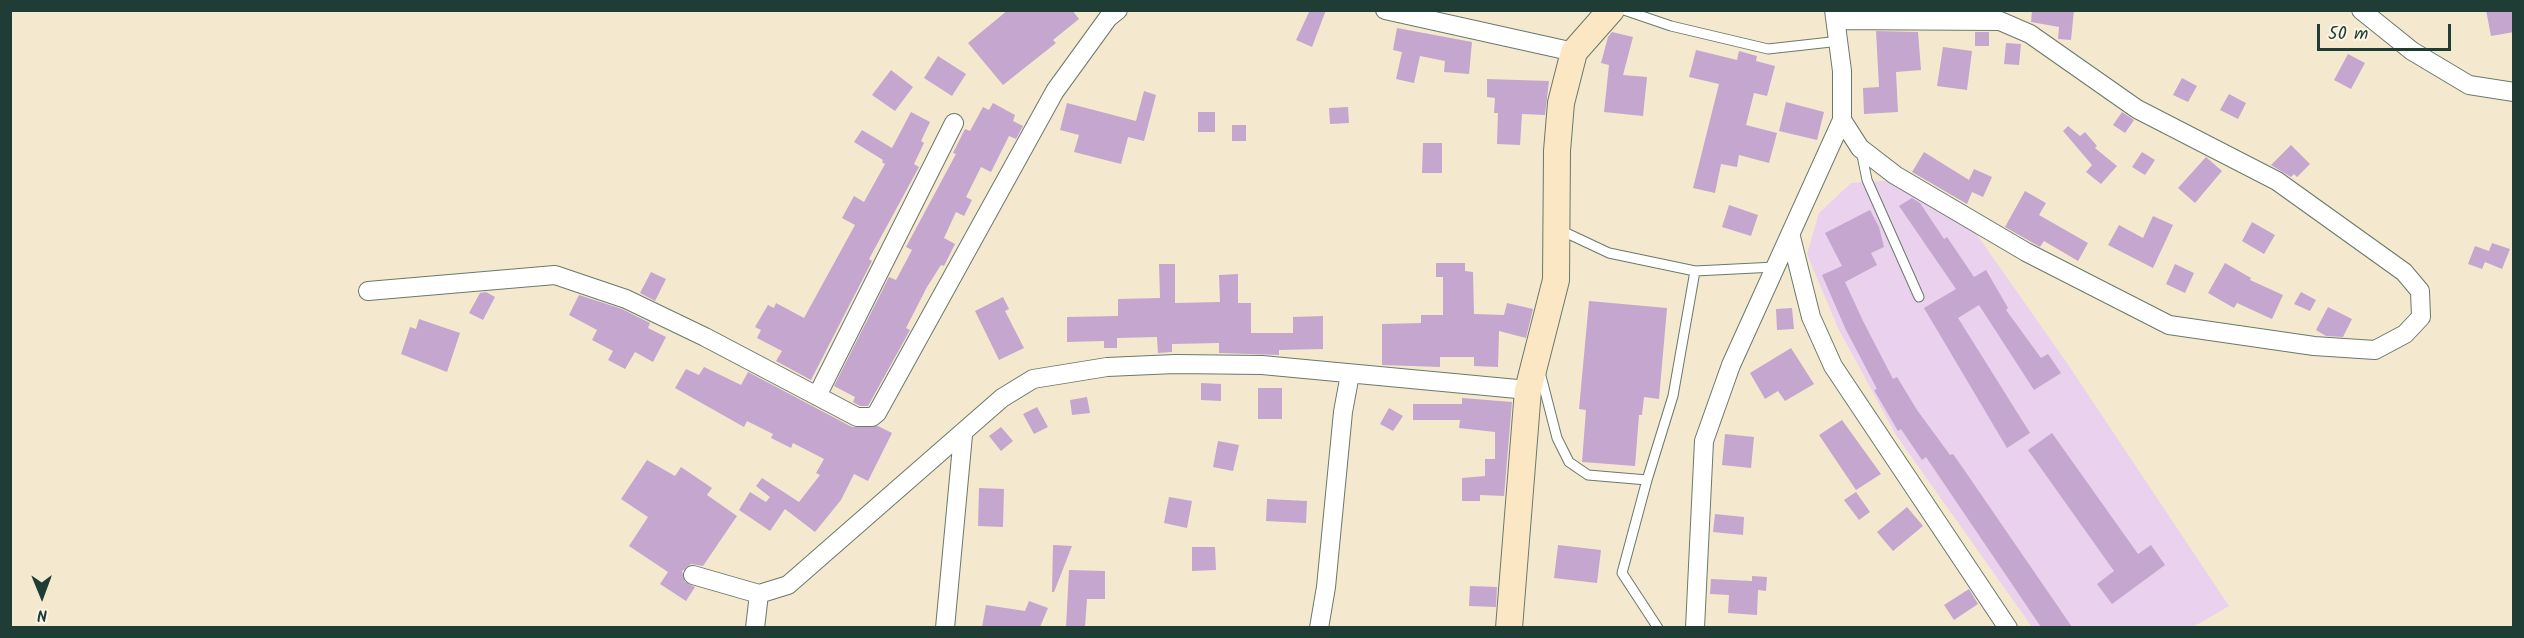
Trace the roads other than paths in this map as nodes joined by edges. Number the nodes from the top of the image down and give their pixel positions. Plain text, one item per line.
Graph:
1 (1118, 10) edge
2 (1385, 10) edge
3 (1611, 10) edge
4 (1624, 10) edge
5 (2361, 10) edge
6 (1835, 15) edge
7 (1840, 42) junction
8 (1574, 52) junction
9 (2514, 92) edge
10 (1842, 120) junction
11 (954, 123) dead end
12 (1860, 148) junction
13 (1558, 230) junction
14 (1791, 237) junction
15 (1775, 267) junction
16 (1695, 271) junction
17 (368, 291) dead end
18 (1919, 297) dead end
19 (1536, 358) junction
20 (1350, 374) junction
21 (1528, 390) junction
22 (817, 396) junction
23 (963, 435) junction
24 (1647, 480) junction
25 (693, 575) dead end
26 (759, 594) junction
27 (755, 627) edge
28 (945, 627) edge
29 (1318, 627) edge
30 (1509, 627) edge
31 (1658, 627) edge
32 (1695, 627) edge
33 (2008, 627) edge

1 - 22 street
2 - 8 street
3 - 8 street
4 - 7 lane
5 - 9 street
6 - 7 street
6 - 12 street
7 - 10 street
8 - 13 street
10 - 12 street
10 - 14 street
11 - 22 street
12 - 18 lane
13 - 16 lane
13 - 19 street
14 - 15 street
14 - 33 street
15 - 16 lane
15 - 32 street
16 - 24 lane
17 - 22 street
19 - 21 street
19 - 24 lane
20 - 21 street
20 - 23 street
20 - 29 street
21 - 30 street
23 - 26 street
23 - 28 street
24 - 31 lane
25 - 26 street
26 - 27 street

